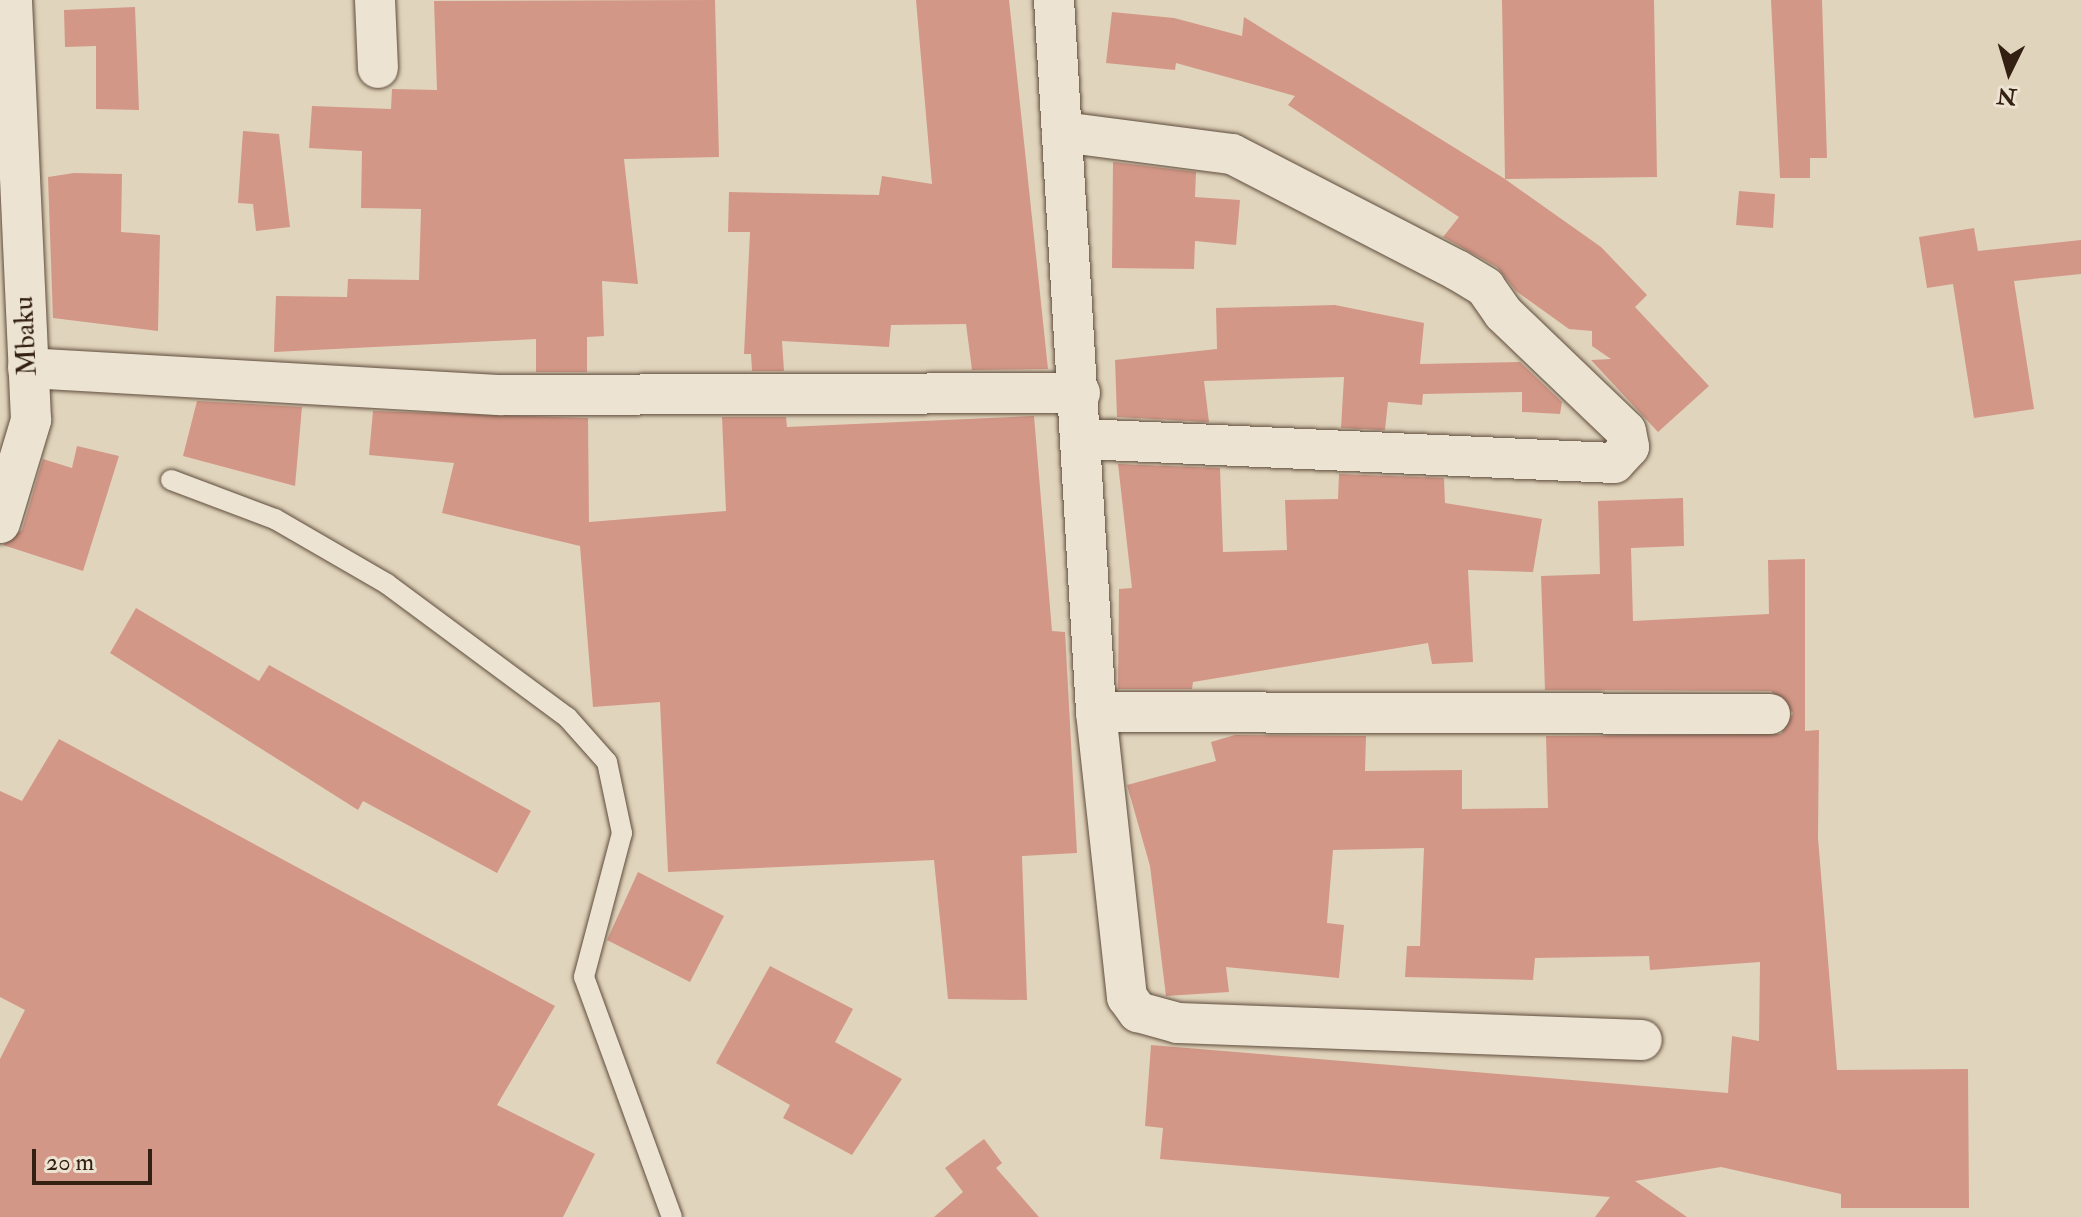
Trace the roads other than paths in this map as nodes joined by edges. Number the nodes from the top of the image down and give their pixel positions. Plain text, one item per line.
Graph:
1 (12, 0) edge
2 (375, 0) edge
3 (1054, 0) edge
4 (378, 68) dead end
5 (1062, 132) junction
6 (28, 368) junction
7 (1080, 393) junction
8 (15, 417) edge
9 (1084, 439) junction
10 (171, 480) dead end
11 (0, 523) edge
12 (1096, 712) junction
13 (1770, 714) dead end
14 (1642, 1040) dead end
15 (672, 1217) edge

1 - 6 street, Mbaku
2 - 4 street
3 - 5 street
5 - 7 street
5 - 9 street
6 - 7 street
6 - 8 street, Mbaku
7 - 9 street
8 - 11 street, Mbaku
9 - 12 street
10 - 15 lane
12 - 13 street
12 - 14 street

